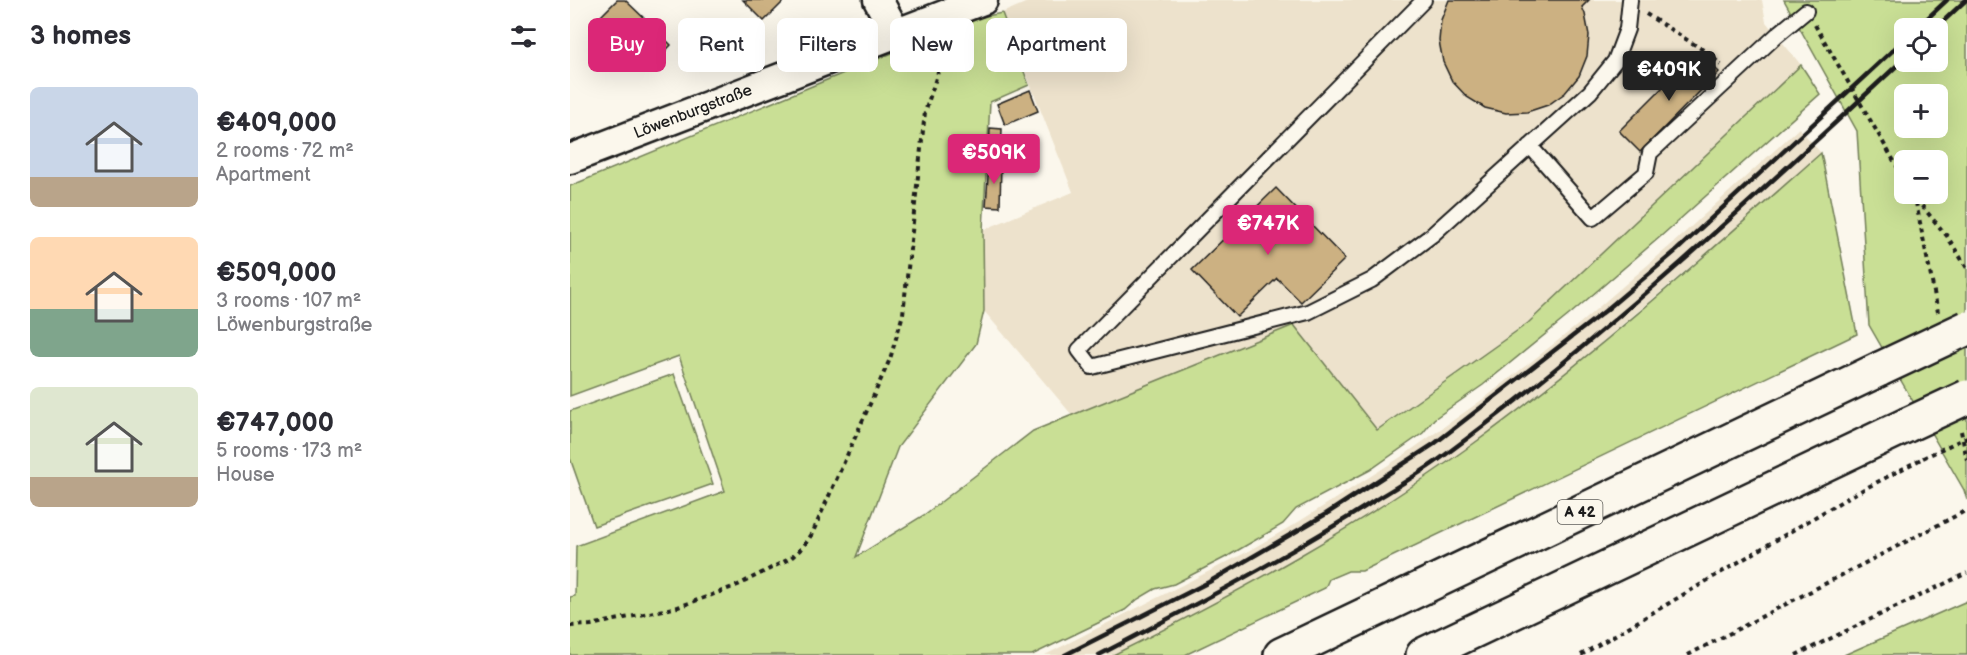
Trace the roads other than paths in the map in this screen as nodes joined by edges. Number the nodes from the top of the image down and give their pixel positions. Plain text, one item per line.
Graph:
1 (878, 0) edge
2 (983, 0) edge
3 (1402, 0) edge
4 (1424, 0) edge
5 (1630, 2) edge
6 (1806, 11) road end
7 (1409, 15) junction
8 (938, 18) edge
9 (890, 22) edge
10 (890, 35) edge
11 (1530, 146) junction
12 (570, 159) edge
13 (1967, 328) edge
14 (1967, 397) edge
15 (1281, 655) edge
16 (1423, 655) edge

1 - 9 street
2 - 8 street, Löwenburgstraße
3 - 7 lane
4 - 7 lane
5 - 11 lane
6 - 11 lane
7 - 11 lane
10 - 12 street, Löwenburgstraße
13 - 15 highway, A 42, bridge
14 - 16 highway, bridge

